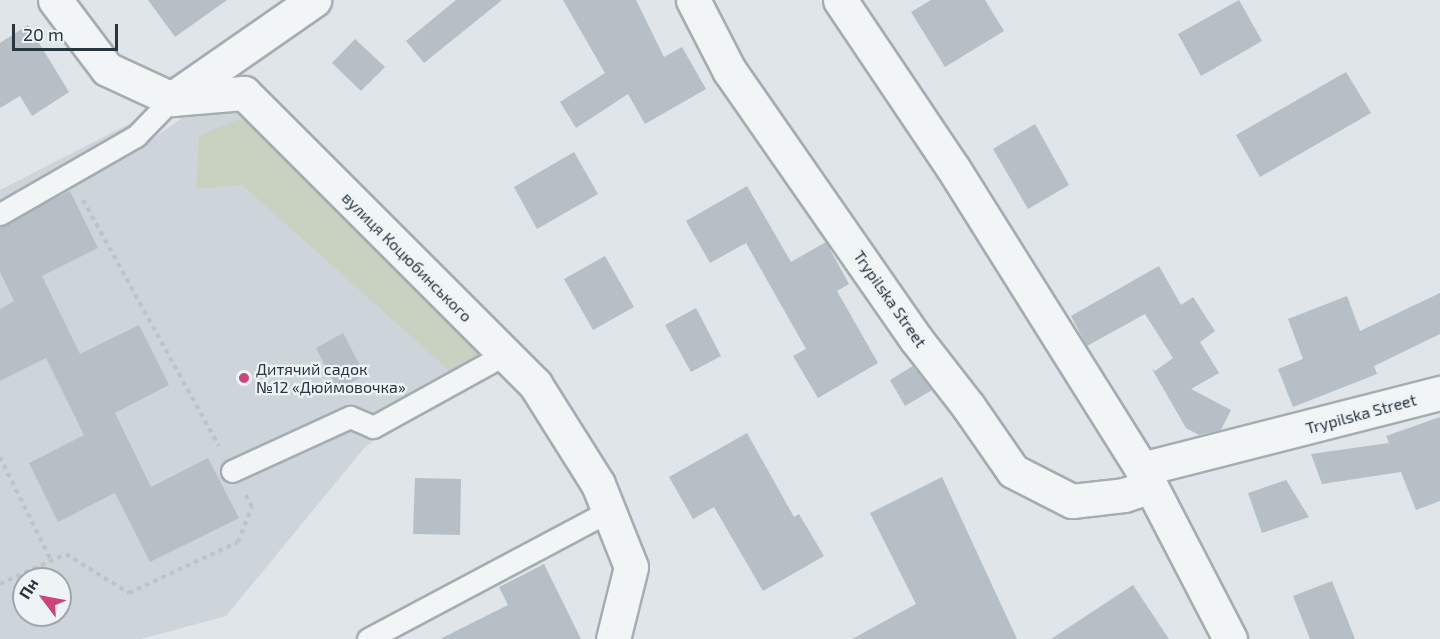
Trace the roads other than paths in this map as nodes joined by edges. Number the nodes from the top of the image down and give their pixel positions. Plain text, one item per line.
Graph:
1 (55, 0) edge
2 (314, 0) edge
3 (693, 0) edge
4 (840, 0) edge
5 (172, 99) junction
6 (0, 214) edge
7 (505, 354) junction
8 (1440, 393) edge
9 (232, 471) road end
10 (1146, 477) junction
11 (609, 511) junction
12 (368, 639) edge
13 (613, 639) edge
14 (1230, 639) edge

1 - 5 street, вулиця Коцюбинського
2 - 5 street
3 - 10 street, Trypilska Street
4 - 10 street
5 - 6 lane
5 - 7 street, вулиця Коцюбинського
7 - 9 lane
7 - 11 street, вулиця Коцюбинського
8 - 10 street, Trypilska Street
10 - 14 street
11 - 12 lane
11 - 13 street, вулиця Коцюбинського

